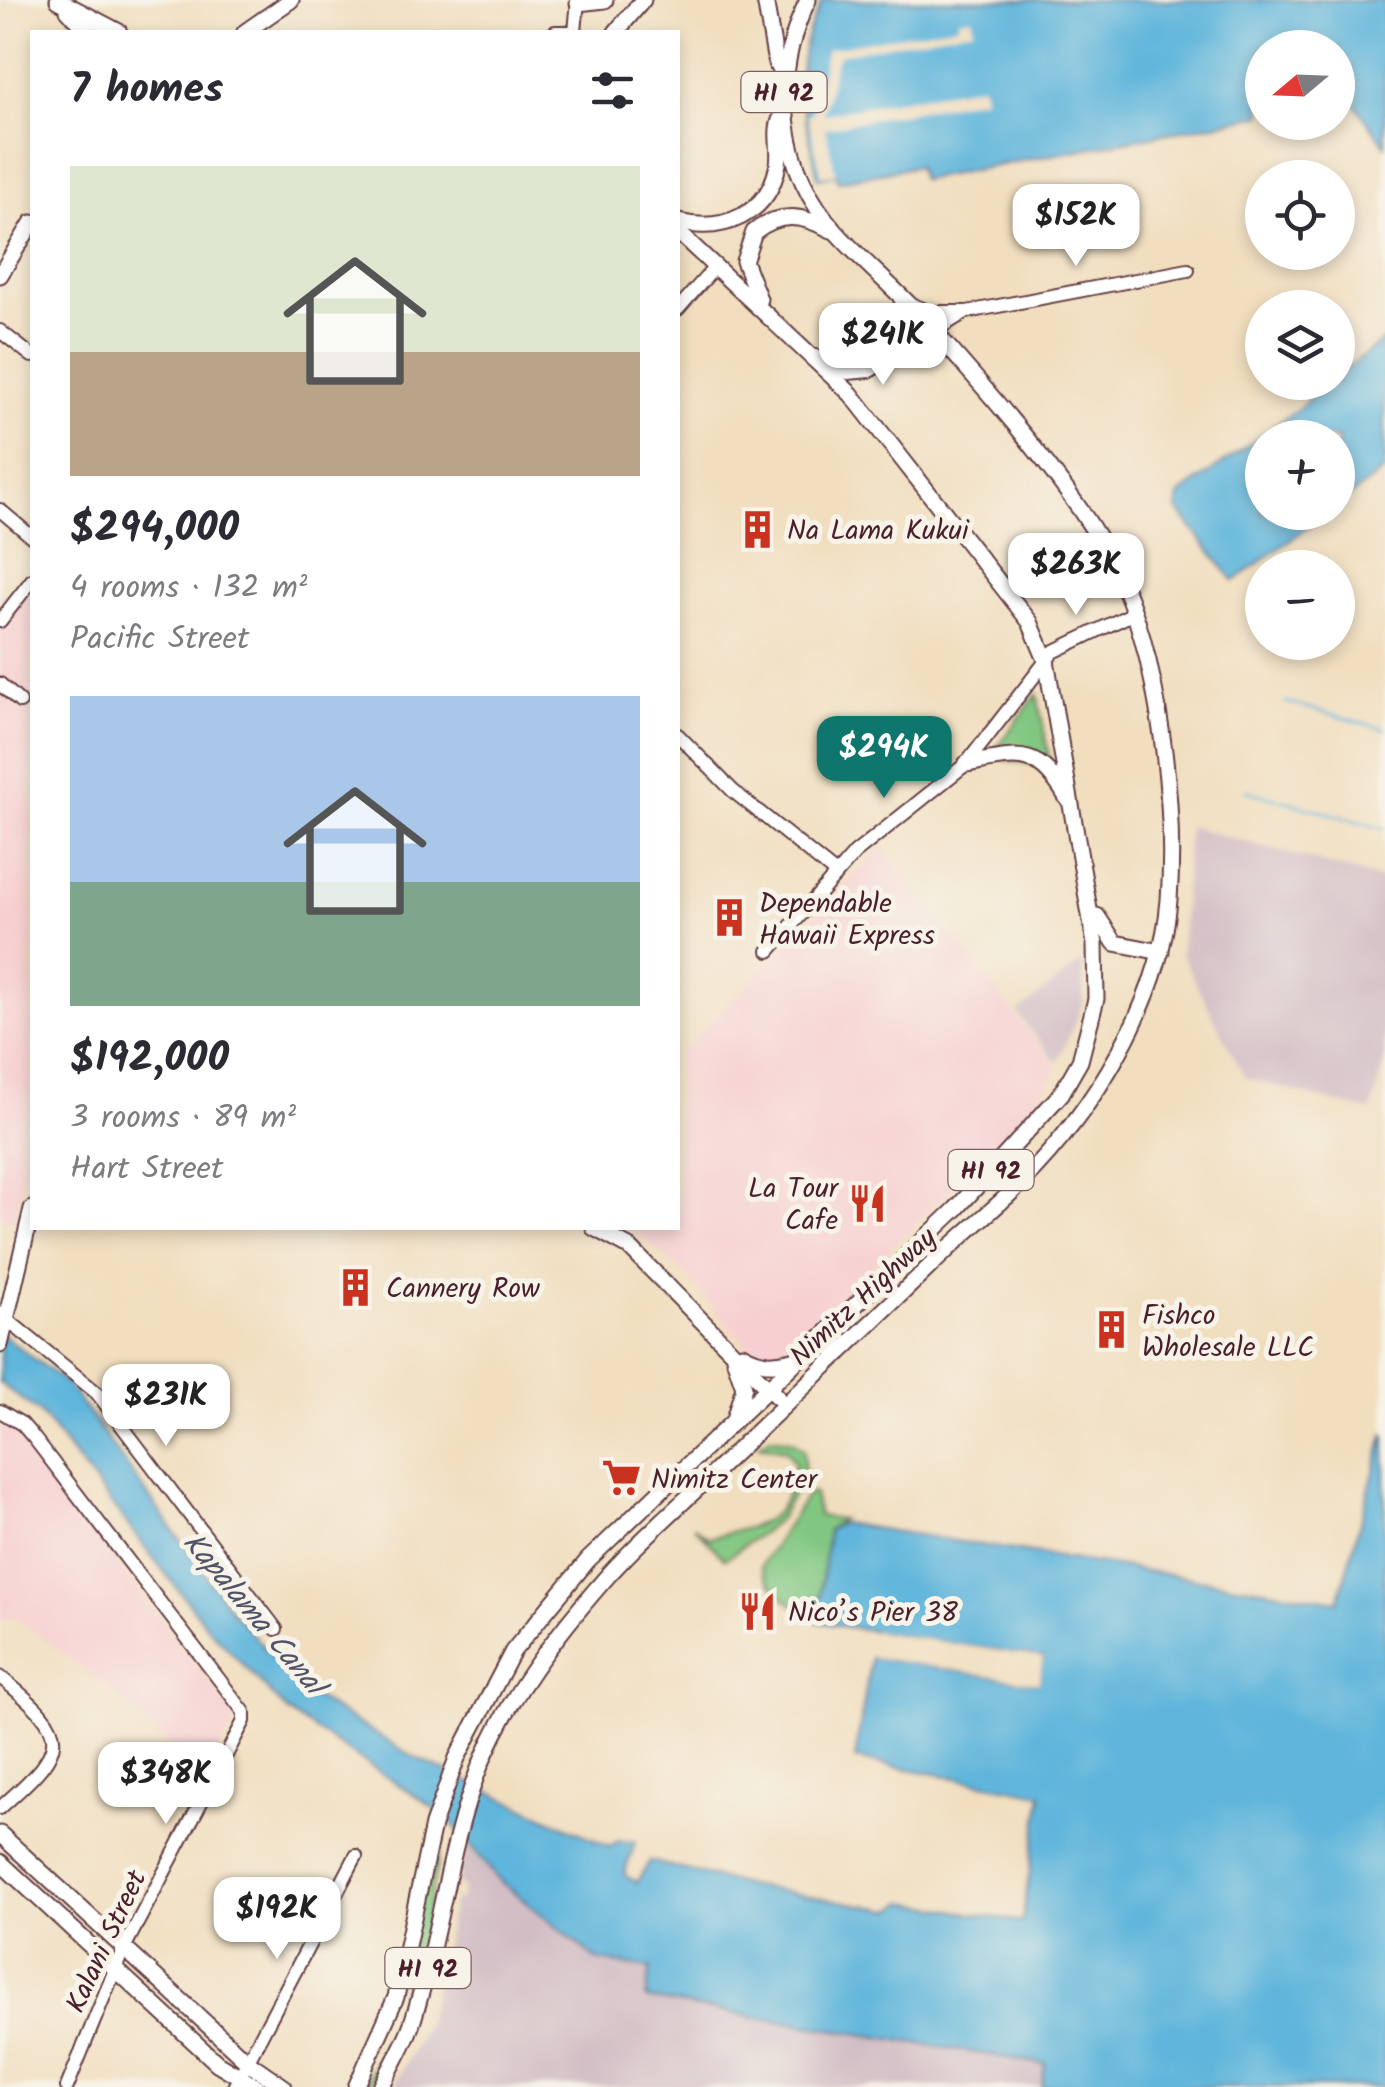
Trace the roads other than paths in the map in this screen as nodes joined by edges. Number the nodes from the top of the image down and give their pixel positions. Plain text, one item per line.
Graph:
1 (58, 0) edge
2 (291, 0) edge
3 (605, 0) edge
4 (643, 0) edge
5 (765, 0) edge
6 (808, 0) edge
7 (578, 2) edge
8 (87, 30) edge
9 (115, 30) edge
10 (248, 30) edge
11 (575, 30) edge
12 (618, 30) edge
13 (784, 78) junction
14 (785, 111) junction
15 (766, 196) junction
16 (776, 218) junction
17 (680, 222) edge
18 (30, 225) edge
19 (835, 232) junction
20 (680, 234) edge
21 (715, 267) junction
22 (1188, 270) dead end
23 (0, 275) edge
24 (894, 289) junction
25 (909, 303) junction
26 (680, 307) edge
27 (966, 312) junction
28 (768, 314) junction
29 (933, 330) junction
30 (0, 331) edge
31 (900, 351) junction
32 (30, 354) edge
33 (812, 354) junction
34 (0, 510) edge
35 (30, 535) edge
36 (30, 583) edge
37 (1134, 613) junction
38 (0, 621) edge
39 (1046, 660) junction
40 (0, 684) edge
41 (20, 702) dead end
42 (680, 737) edge
43 (966, 764) junction
44 (1073, 807) junction
45 (836, 874) junction
46 (1087, 894) junction
47 (769, 951) dead end
48 (1161, 952) junction
49 (30, 1217) edge
50 (598, 1230) edge
51 (2, 1328) edge
52 (726, 1344) junction
53 (803, 1358) junction
54 (770, 1390) junction
55 (783, 1404) junction
56 (0, 1411) edge
57 (733, 1420) junction
58 (276, 1629) dead end
59 (0, 1676) edge
60 (0, 1808) edge
61 (0, 1834) edge
62 (356, 1856) dead end
63 (0, 1862) edge
64 (124, 1950) junction
65 (115, 1968) junction
66 (372, 2060) junction
67 (240, 2075) edge
68 (284, 2086) edge
69 (67, 2087) edge
70 (257, 2087) edge
71 (343, 2087) edge
72 (356, 2087) edge
73 (380, 2087) edge

1 - 8 main road
1 - 9 main road
2 - 10 main road
3 - 7 main road
4 - 12 main road
5 - 13 main road
6 - 13 main road, Nimitz Highway / HI 92
7 - 11 street
13 - 14 main road, Nimitz Highway / HI 92
14 - 15 main road
14 - 19 main road, Nimitz Highway / HI 92
15 - 16 main road
15 - 17 main road
16 - 19 main road
16 - 28 main road
18 - 23 main road
19 - 24 main road, Nimitz Highway / HI 92
20 - 21 main road, Nimitz Highway / HI 92
21 - 26 street
21 - 28 main road, Nimitz Highway / HI 92
22 - 27 street
24 - 25 main road, Nimitz Highway / HI 92
24 - 31 street
25 - 27 street
25 - 29 main road, Nimitz Highway / HI 92
27 - 29 street
28 - 33 main road, Nimitz Highway / HI 92
29 - 31 street
29 - 37 main road, Nimitz Highway / HI 92
30 - 32 street
31 - 33 street
33 - 39 main road, Nimitz Highway / HI 92
34 - 35 street
36 - 38 street
37 - 39 street
37 - 48 main road, Nimitz Highway / HI 92
39 - 43 street
39 - 44 main road, Nimitz Highway / HI 92
40 - 41 street
42 - 45 street
43 - 44 main road
43 - 45 street
44 - 46 main road, Nimitz Highway / HI 92
45 - 47 street
46 - 48 main road
46 - 53 main road, Nimitz Highway / HI 92
48 - 55 main road, Nimitz Highway / HI 92
49 - 51 main road
50 - 52 main road
51 - 58 street
52 - 53 main road
52 - 54 main road
52 - 57 main road
53 - 54 main road, Nimitz Highway / HI 92
54 - 55 main road
54 - 57 main road, Nimitz Highway / HI 92
55 - 73 main road, Nimitz Highway / HI 92
56 - 64 street, Kalani Street
57 - 66 main road, Nimitz Highway / HI 92
59 - 60 street
61 - 64 main road
62 - 67 street
63 - 65 main road
64 - 65 street, Kalani Street
64 - 67 main road
65 - 67 main road
65 - 69 street, Kalani Street
66 - 71 main road
66 - 72 main road, Nimitz Highway / HI 92
67 - 68 main road
67 - 70 main road

